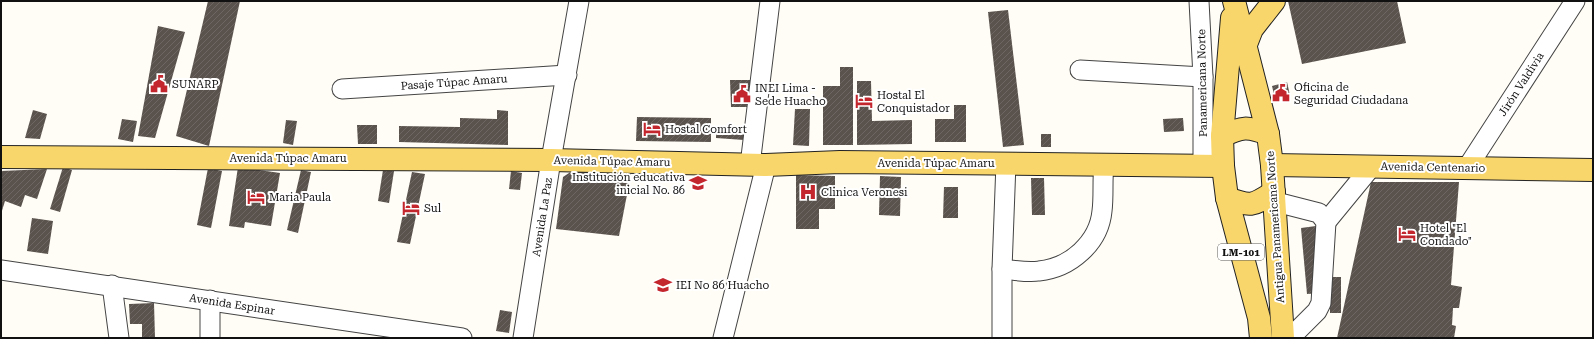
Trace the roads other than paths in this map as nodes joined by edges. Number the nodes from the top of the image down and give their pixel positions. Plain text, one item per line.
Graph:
1 (579, 1) edge
2 (770, 1) edge
3 (1199, 1) edge
4 (1234, 1) edge
5 (1274, 1) edge
6 (1575, 1) edge
7 (1245, 47) junction
8 (1080, 70) dead end
9 (567, 75) junction
10 (1203, 77) junction
11 (342, 89) dead end
12 (1268, 134) junction
13 (1222, 136) junction
14 (1, 157) edge
15 (551, 160) junction
16 (1006, 163) junction
17 (758, 165) junction
18 (1104, 165) junction
19 (1272, 165) junction
20 (1213, 166) junction
21 (1372, 166) junction
22 (1467, 168) junction
23 (1593, 170) edge
24 (1275, 197) junction
25 (1227, 198) junction
26 (1326, 222) junction
27 (1002, 269) junction
28 (1, 270) edge
29 (112, 285) junction
30 (210, 300) junction
31 (119, 338) edge
32 (210, 338) edge
33 (462, 338) edge
34 (523, 338) edge
35 (723, 338) edge
36 (1002, 338) edge
37 (1261, 338) edge
38 (1283, 338) edge
39 (1290, 338) edge

1 - 9 street, Avenida La Paz
2 - 17 street
3 - 10 street, Panamericana Norte
4 - 7 main road, Antigua Panamericana Norte / LM-101
4 - 13 main road, Antigua Panamericana Norte / LM-101
5 - 7 main road
6 - 22 street, Jirón Valdivia
7 - 12 main road, Antigua Panamericana Norte / LM-101
8 - 10 street
9 - 11 street, Pasaje Túpac Amaru
9 - 15 street, Avenida La Paz
10 - 20 street, Panamericana Norte
12 - 13 main road
12 - 19 main road, Antigua Panamericana Norte / LM-101
13 - 20 main road, Antigua Panamericana Norte / LM-101
14 - 15 main road, Avenida Túpac Amaru
15 - 17 main road, Avenida Túpac Amaru
15 - 34 street, Avenida La Paz
16 - 17 main road, Avenida Túpac Amaru
16 - 18 main road, Avenida Túpac Amaru
16 - 27 street
17 - 35 street
18 - 20 main road, Avenida Túpac Amaru
18 - 27 street
19 - 21 main road, Avenida Centenario
19 - 24 main road, Antigua Panamericana Norte / LM-101
20 - 25 main road, Antigua Panamericana Norte / LM-101
21 - 22 main road, Avenida Centenario
21 - 26 street
22 - 23 main road, Avenida Centenario
24 - 25 main road
24 - 26 street
24 - 38 main road, Antigua Panamericana Norte / LM-101
25 - 37 main road, Antigua Panamericana Norte / LM-101
26 - 39 street
27 - 36 street
28 - 29 street, Avenida Espinar
29 - 30 street, Avenida Espinar
29 - 31 street
30 - 32 street
30 - 33 street, Avenida Espinar

